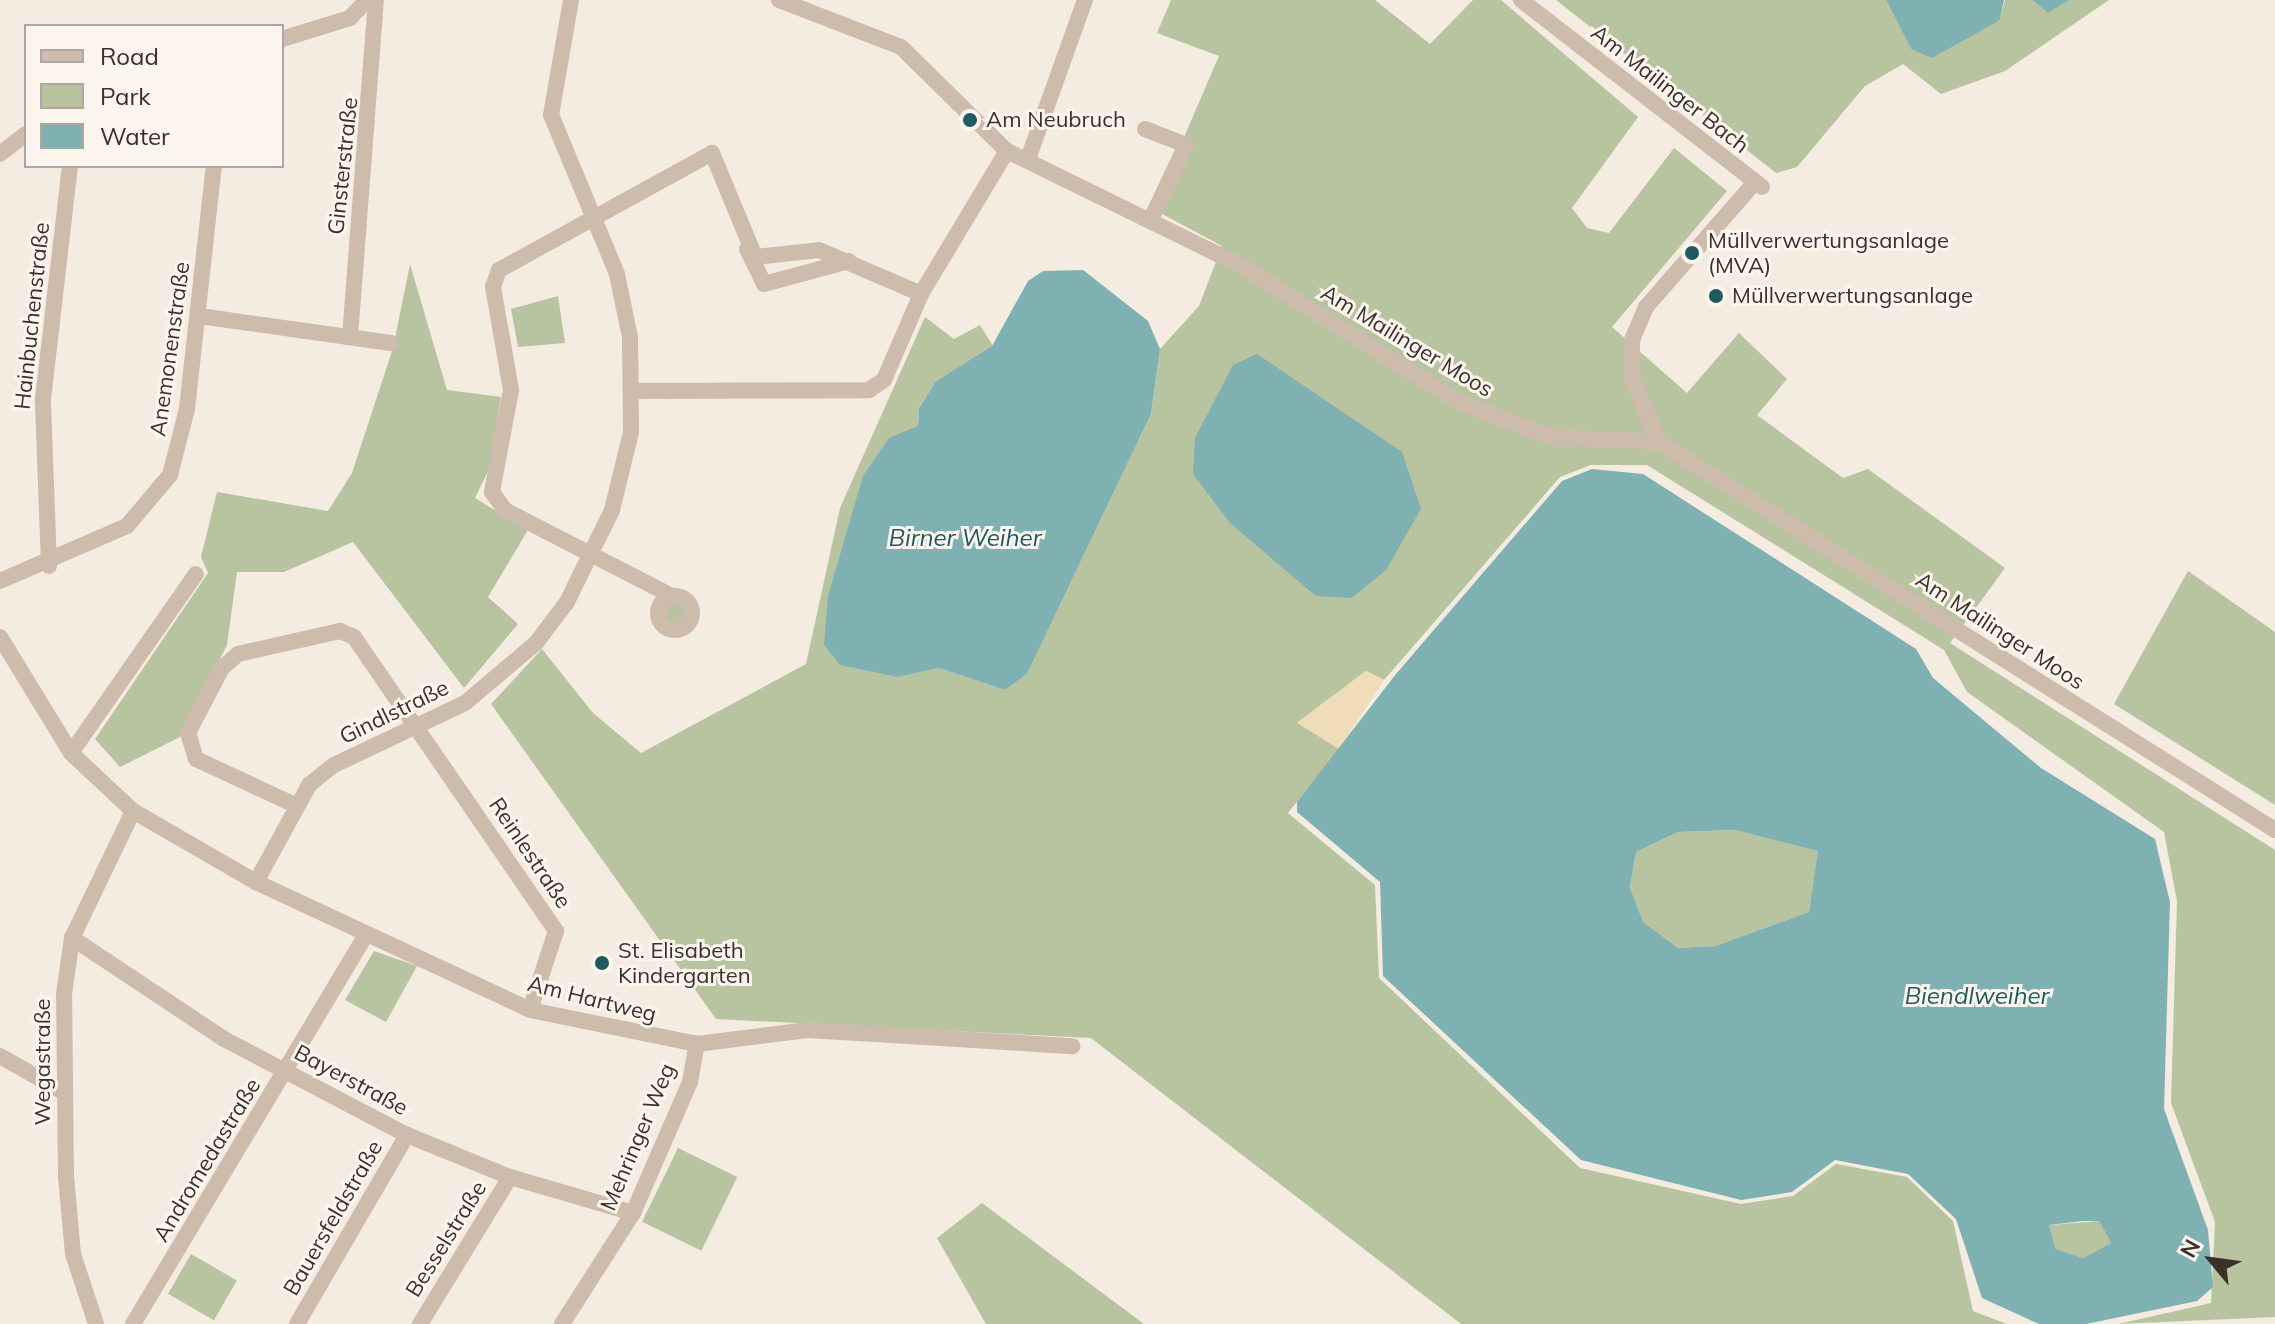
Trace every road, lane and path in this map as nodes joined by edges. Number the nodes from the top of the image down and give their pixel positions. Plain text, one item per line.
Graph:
1 (367, 0) edge
2 (376, 0) edge
3 (571, 0) edge
4 (779, 0) edge
5 (1085, 0) edge
6 (1521, 0) edge
7 (284, 38) edge
8 (1145, 129) dead end
9 (24, 136) edge
10 (1007, 151) junction
11 (0, 154) edge
12 (1028, 159) junction
13 (70, 168) edge
14 (214, 168) edge
15 (595, 214) junction
16 (1152, 217) junction
17 (747, 249) junction
18 (849, 261) junction
19 (921, 294) junction
20 (199, 316) junction
21 (350, 337) junction
22 (391, 343) dead end
23 (634, 391) junction
24 (1659, 442) junction
25 (594, 554) junction
26 (49, 566) junction
27 (196, 574) dead end
28 (0, 581) edge
29 (672, 596) dead end
30 (0, 637) edge
31 (417, 730) junction
32 (71, 753) junction
33 (295, 805) junction
34 (133, 811) junction
35 (2275, 830) edge
36 (256, 882) junction
37 (365, 936) junction
38 (72, 938) junction
39 (530, 1010) junction
40 (697, 1044) junction
41 (1073, 1046) dead end
42 (0, 1056) edge
43 (287, 1071) junction
44 (65, 1093) junction
45 (407, 1135) junction
46 (510, 1177) junction
47 (633, 1213) junction
48 (96, 1324) edge
49 (133, 1324) edge
50 (297, 1324) edge
51 (420, 1324) edge
52 (562, 1324) edge

1 - 7 street
2 - 21 street, Ginsterstraße
3 - 15 street, Gindlstraße
4 - 10 street, Am Mailinger Moos
5 - 12 street
6 - 24 street, Am Mailinger Bach
8 - 16 street
9 - 11 street
10 - 12 street, Am Mailinger Moos
10 - 19 street
12 - 16 street, Am Mailinger Moos
13 - 26 street, Hainbuchenstraße
14 - 20 street, Anemonenstraße
15 - 17 street
15 - 23 street, Gindlstraße
15 - 25 street
16 - 24 street, Am Mailinger Moos
17 - 18 street
17 - 18 street
18 - 19 street
19 - 23 street
20 - 21 street
20 - 26 street, Anemonenstraße
21 - 22 street
23 - 25 street, Gindlstraße
24 - 35 street, Am Mailinger Moos
25 - 29 street
25 - 31 street, Gindlstraße
26 - 28 street, Anemonenstraße
27 - 32 street
30 - 32 street, Am Hartweg
31 - 33 street, Gindlstraße
31 - 33 street
31 - 39 street, Reinlestraße
32 - 34 street, Am Hartweg
33 - 36 street, Gindlstraße
34 - 36 street, Am Hartweg
34 - 38 street, Wegastraße
36 - 37 street, Am Hartweg
37 - 39 street, Am Hartweg
37 - 43 street, Andromedastraße
38 - 43 street, Bayerstraße
38 - 44 street, Wegastraße
39 - 40 street, Am Hartweg
40 - 41 street, Am Hartweg
40 - 47 street, Mehringer Weg
42 - 44 street
43 - 45 street, Bayerstraße
43 - 49 street, Andromedastraße
44 - 48 street, Wegastraße
45 - 46 street, Bayerstraße
45 - 50 street, Bauersfeldstraße
46 - 47 street, Bayerstraße
46 - 51 street, Besselstraße
47 - 52 street, Mehringer Weg

